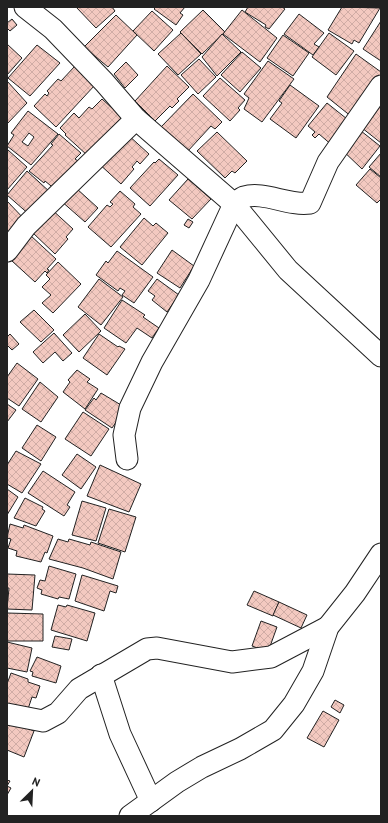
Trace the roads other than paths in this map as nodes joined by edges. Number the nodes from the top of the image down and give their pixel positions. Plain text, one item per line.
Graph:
1 (25, 7) edge
2 (381, 86) edge
3 (136, 119) junction
4 (234, 204) junction
5 (7, 251) edge
6 (381, 356) edge
7 (127, 460) dead end
8 (381, 554) edge
9 (328, 627) junction
10 (101, 675) junction
11 (7, 714) edge
12 (151, 801) junction
13 (130, 816) edge

1 - 3 street
2 - 4 street
3 - 4 street
3 - 5 street
4 - 6 street
4 - 7 street
8 - 9 street
9 - 10 street
9 - 12 street
10 - 11 street
10 - 12 street
12 - 13 street

